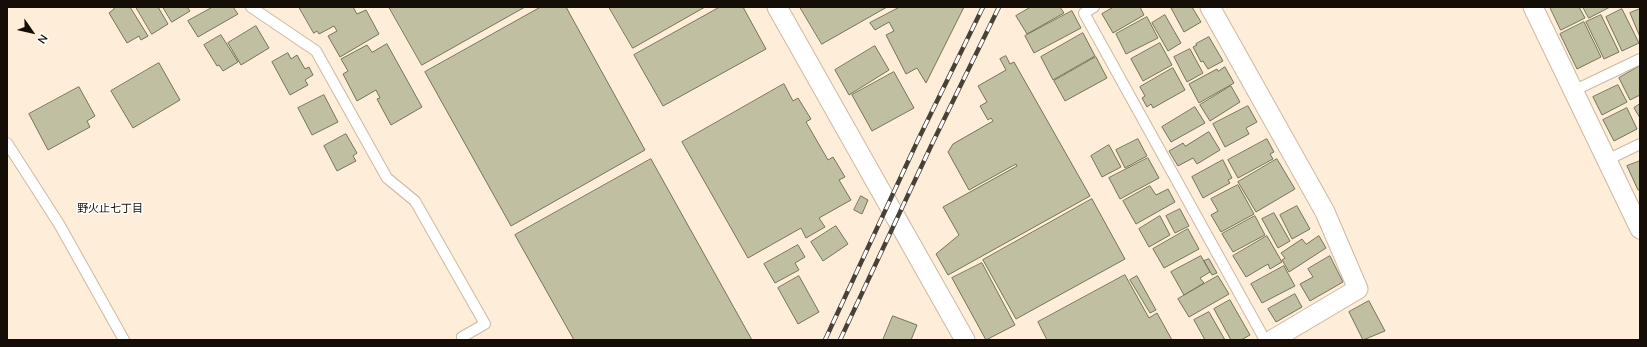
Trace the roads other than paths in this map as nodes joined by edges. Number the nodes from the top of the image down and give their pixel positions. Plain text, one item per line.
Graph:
1 (251, 7) edge
2 (777, 7) edge
3 (1094, 7) edge
4 (1210, 7) edge
5 (1533, 7) edge
6 (1640, 59) edge
7 (1573, 91) junction
8 (7, 143) edge
9 (1640, 144) edge
10 (1607, 160) junction
11 (1640, 229) edge
12 (124, 340) edge
13 (463, 340) edge
14 (965, 340) edge
15 (1265, 340) edge
16 (1272, 340) edge

1 - 13 lane
2 - 14 street
3 - 15 lane
4 - 16 street
5 - 7 street
6 - 7 lane
7 - 10 street
8 - 12 lane
9 - 10 lane
10 - 11 street

